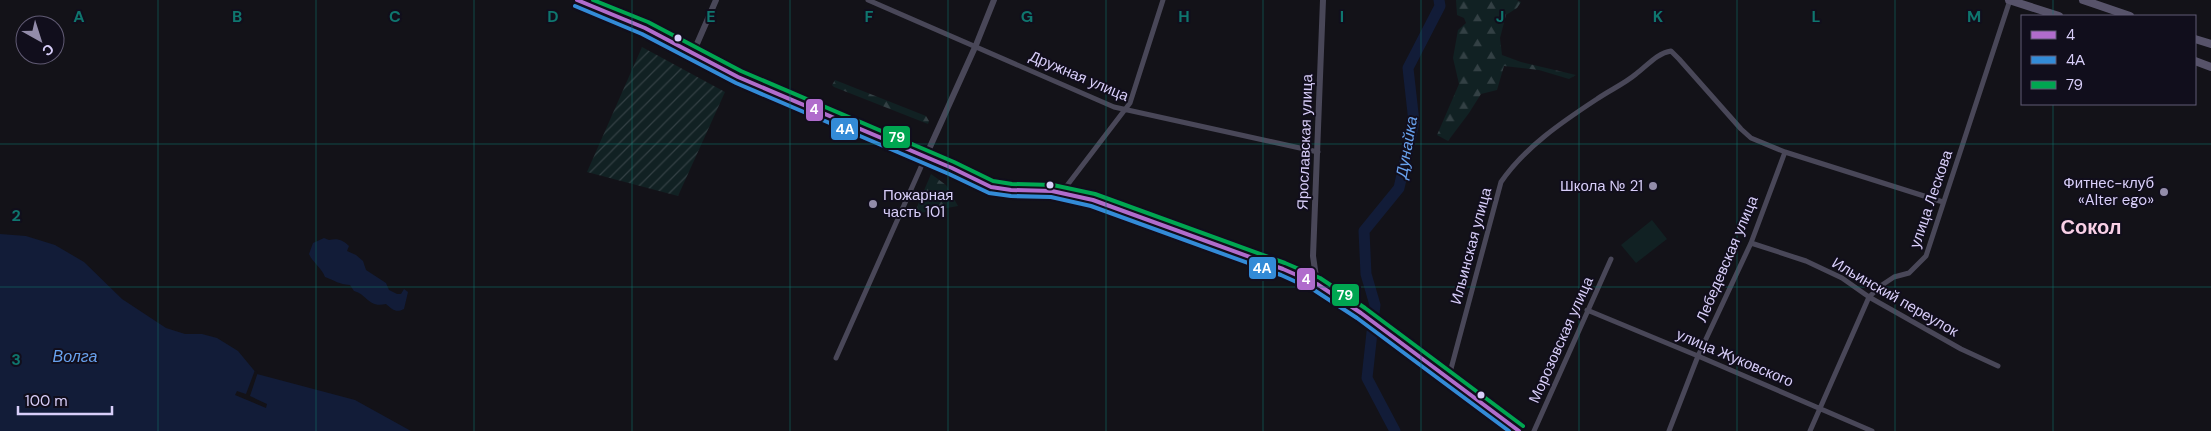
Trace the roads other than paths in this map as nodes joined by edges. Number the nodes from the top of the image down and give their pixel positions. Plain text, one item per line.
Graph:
1 (577, 0) edge
2 (716, 0) edge
3 (868, 0) edge
4 (994, 0) edge
5 (1163, 0) edge
6 (1323, 0) edge
7 (2009, 0) edge
8 (2083, 0) edge
9 (2056, 15) edge
10 (2127, 15) edge
11 (2196, 39) edge
12 (2211, 44) edge
13 (976, 45) junction
14 (693, 53) junction
15 (2196, 61) edge
16 (2211, 66) edge
17 (1126, 110) junction
18 (1318, 152) junction
19 (1785, 152) junction
20 (925, 158) junction
21 (1062, 192) junction
22 (1943, 202) junction
23 (1751, 244) junction
24 (1611, 259) dead end
25 (1317, 284) junction
26 (1869, 297) junction
27 (1587, 310) junction
28 (1698, 356) junction
29 (836, 358) dead end
30 (1998, 366) dead end
31 (1448, 380) junction
32 (1820, 407) junction
33 (1519, 431) edge
34 (1534, 431) edge
35 (1669, 431) edge
36 (1810, 431) edge
37 (1872, 431) edge

1 - 14 street
2 - 14 street
3 - 13 street, Дружная улица
4 - 13 street
5 - 17 street
6 - 18 street, Ярославская улица
7 - 9 main road
7 - 22 street, улица Лескова
8 - 10 main road
11 - 12 main road
13 - 17 street, Дружная улица
13 - 20 street
14 - 20 street
15 - 16 main road
17 - 18 street, Дружная улица
17 - 21 street
18 - 25 street, Ярославская улица
19 - 22 street
19 - 23 street, Лебедевская улица
19 - 31 street, Ильинская улица
20 - 21 street
20 - 29 street
21 - 25 street
22 - 26 street, улица Лескова
23 - 26 street, Ильинский переулок
23 - 28 street, Лебедевская улица
24 - 27 street, Морозовская улица
25 - 31 street
26 - 30 street, Ильинский переулок
26 - 32 street, улица Лескова
27 - 28 street, улица Жуковского
27 - 34 street, Морозовская улица
28 - 32 street, улица Жуковского
28 - 35 street, Лебедевская улица
31 - 33 street
32 - 36 street, улица Лескова
32 - 37 street, улица Жуковского

